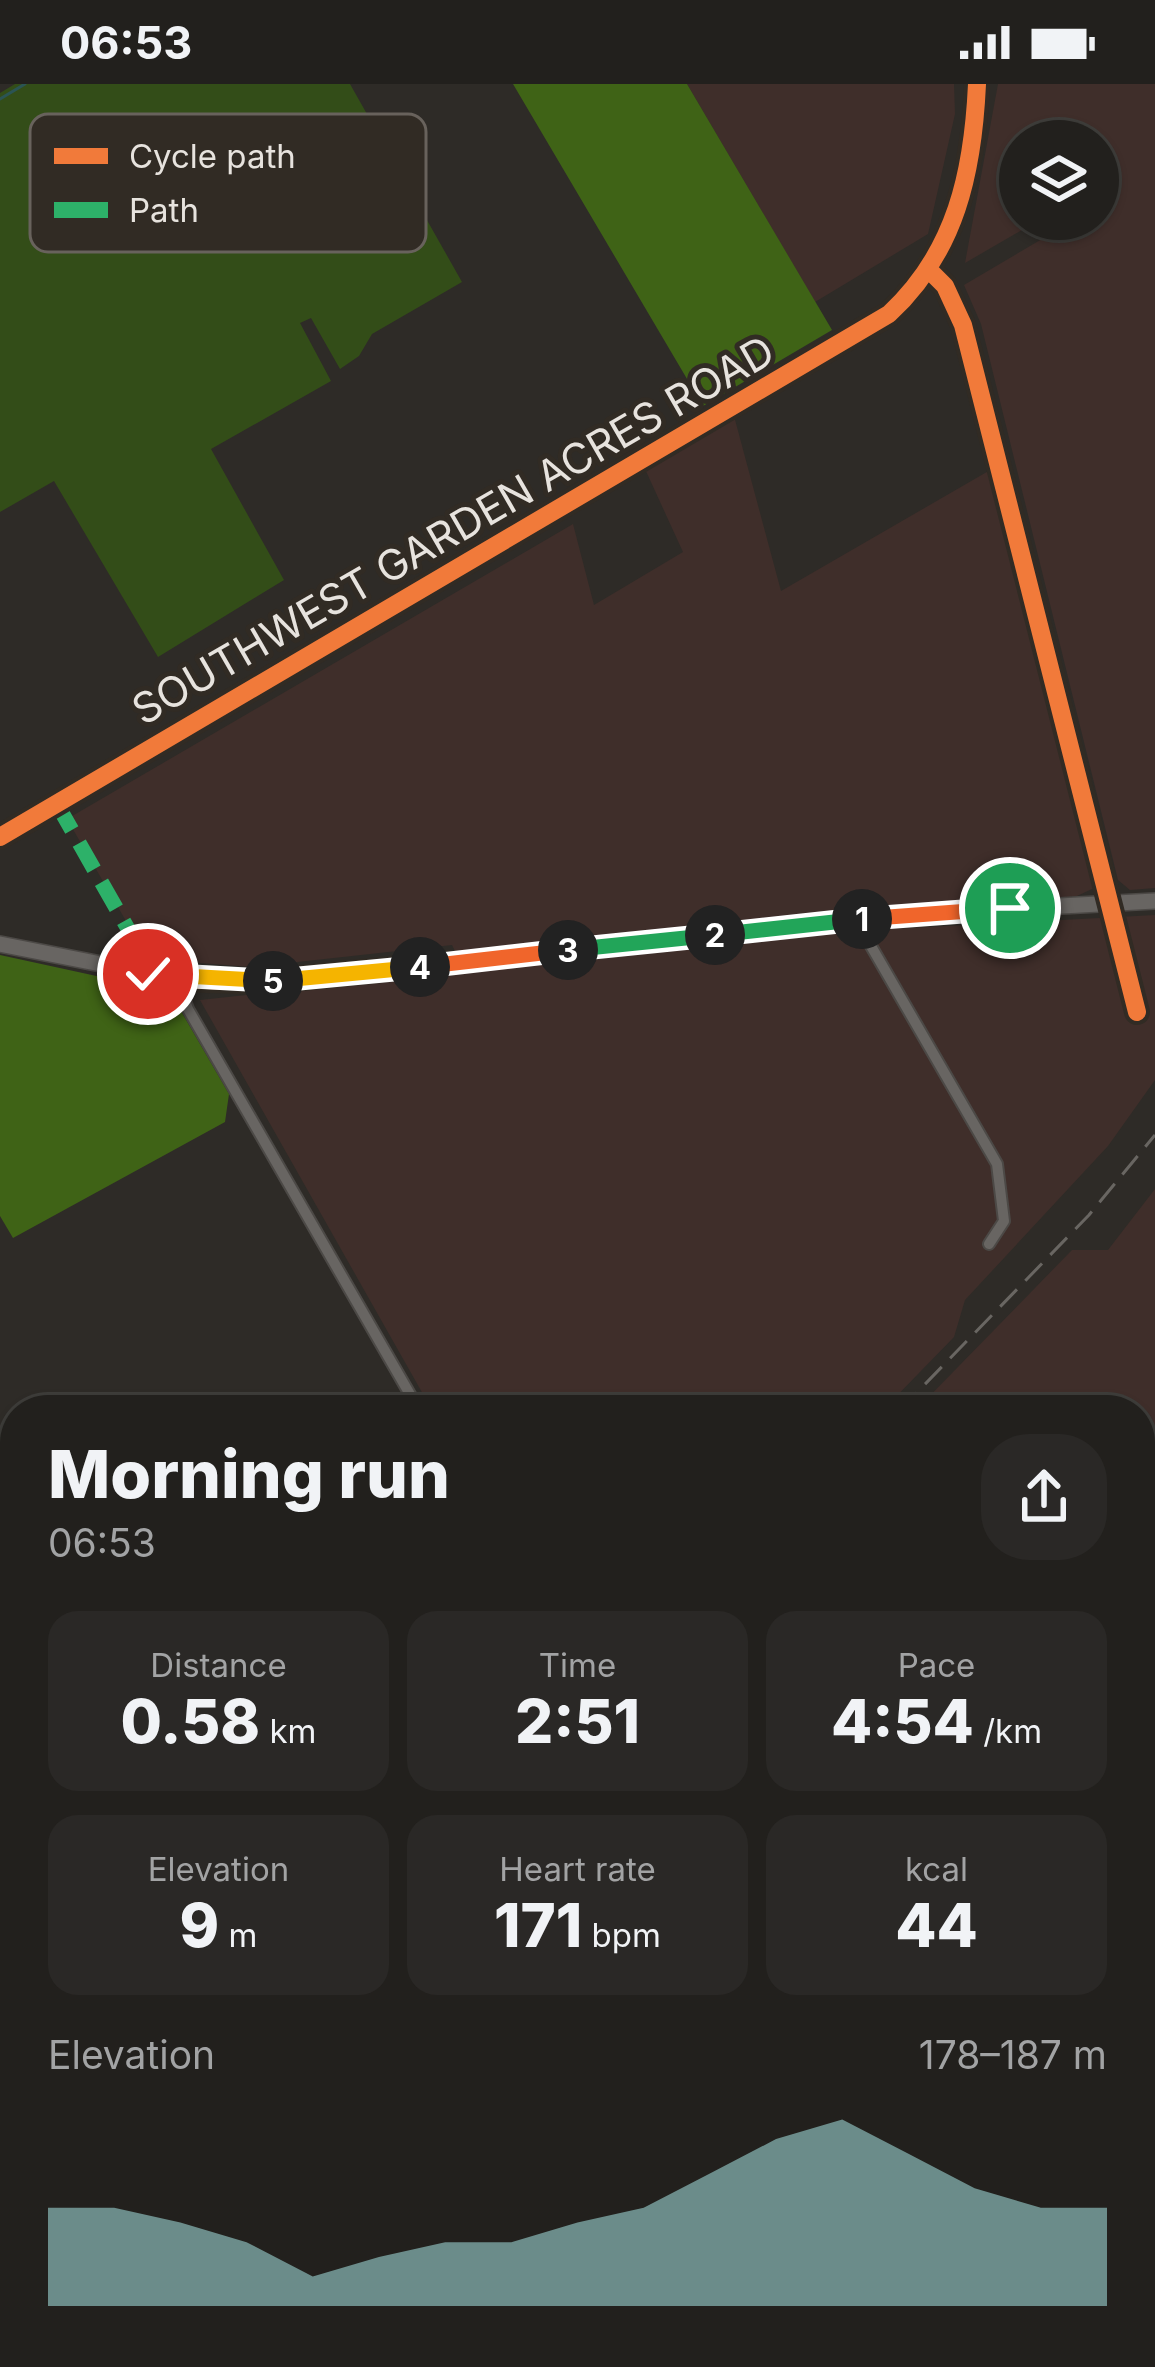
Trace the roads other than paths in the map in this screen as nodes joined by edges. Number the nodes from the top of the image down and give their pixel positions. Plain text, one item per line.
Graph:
1 (977, 84) edge
2 (929, 270) junction
3 (0, 837) edge
4 (1155, 902) edge
5 (1113, 903) junction
6 (856, 920) junction
7 (0, 944) edge
8 (177, 979) junction
9 (1137, 1012) dead end
10 (989, 1244) dead end
11 (410, 1395) edge

1 - 2 main road
2 - 3 street, SOUTHWEST GARDEN ACRES ROAD
2 - 5 main road
4 - 5 main road
5 - 6 main road
5 - 9 street
6 - 8 main road
6 - 10 street
7 - 8 main road
8 - 11 street

